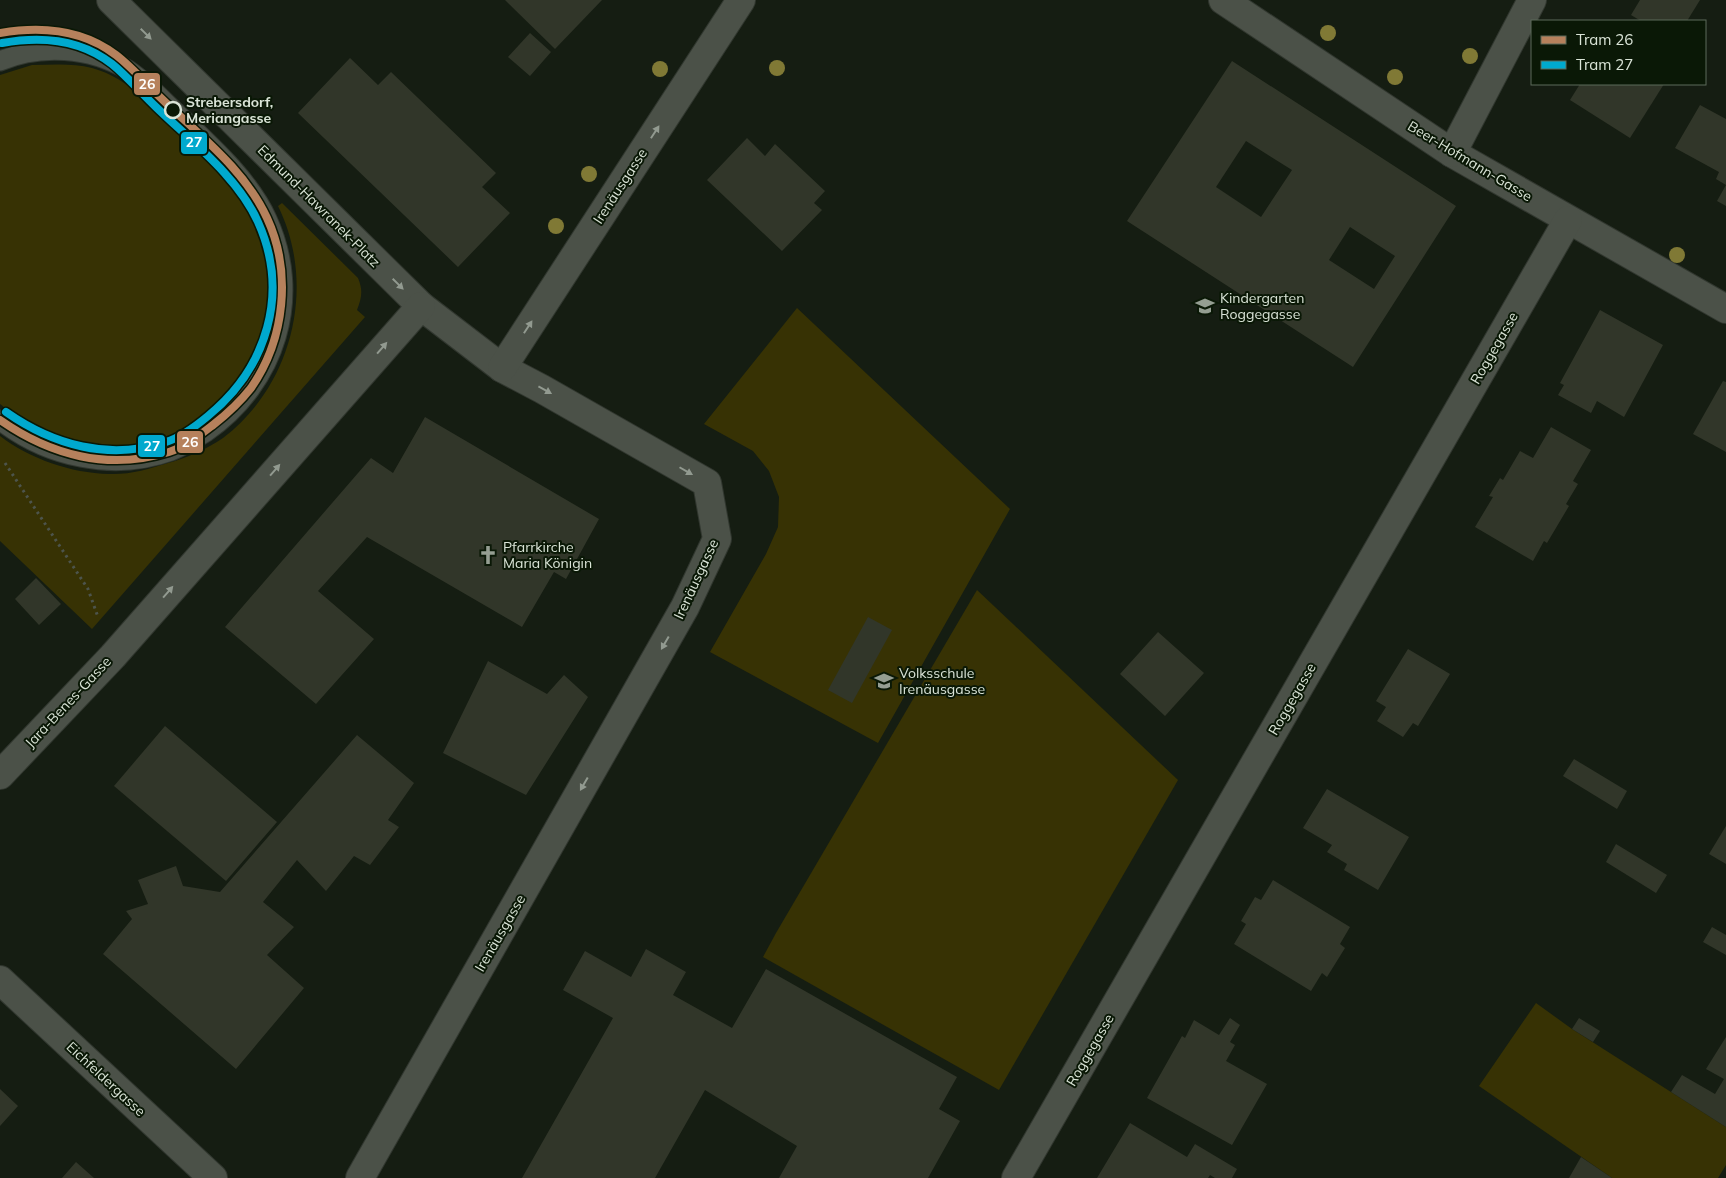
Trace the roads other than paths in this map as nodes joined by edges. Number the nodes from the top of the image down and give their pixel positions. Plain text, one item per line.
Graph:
1 (111, 0) edge
2 (742, 0) edge
3 (1222, 0) edge
4 (1532, 0) edge
5 (0, 61) edge
6 (1452, 153) junction
7 (1568, 220) junction
8 (421, 306) junction
9 (1726, 309) edge
10 (502, 368) junction
11 (0, 420) edge
12 (0, 775) edge
13 (0, 980) edge
14 (213, 1178) edge
15 (360, 1178) edge
16 (1016, 1178) edge

1 -> 8 street, Edmund-Hawranek-Platz
10 -> 2 street, Irenäusgasse
3 - 6 street, Beer-Hofmann-Gasse
4 - 6 street
5 - 11 lane
6 - 7 street, Beer-Hofmann-Gasse
7 - 9 street, Beer-Hofmann-Gasse
7 - 16 street, Roggegasse
8 - 10 street, Edmund-Hawranek-Platz
12 -> 8 street, Jara-Benes-Gasse
10 -> 15 street, Irenäusgasse
13 - 14 street, Eichfeldergasse

